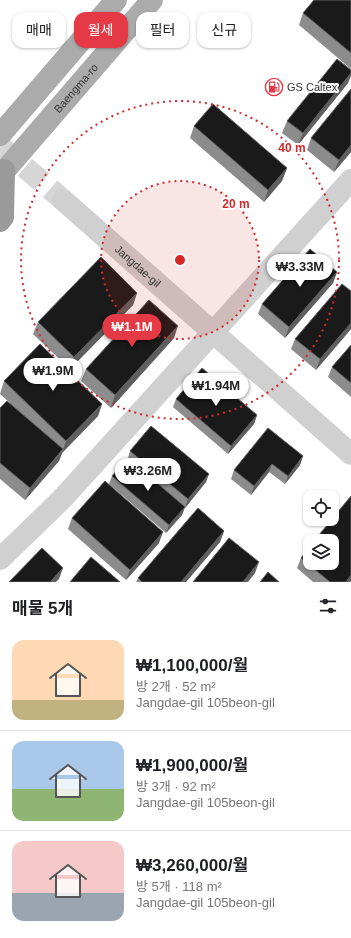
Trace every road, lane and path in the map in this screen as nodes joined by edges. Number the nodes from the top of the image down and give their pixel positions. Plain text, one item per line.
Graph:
1 (116, 0) edge
2 (152, 0) edge
3 (0, 135) edge
4 (2, 173) edge
5 (351, 180) edge
6 (63, 200) tunnel mouth
7 (0, 220) edge
8 (213, 332) junction
9 (351, 454) edge
10 (0, 559) edge

1 - 3 main road
2 - 4 main road, Baengma-ro
4 - 7 highway
5 - 8 street
6 - 8 street, Jangdae-gil
8 - 9 street, Jangdae-gil
8 - 10 street

